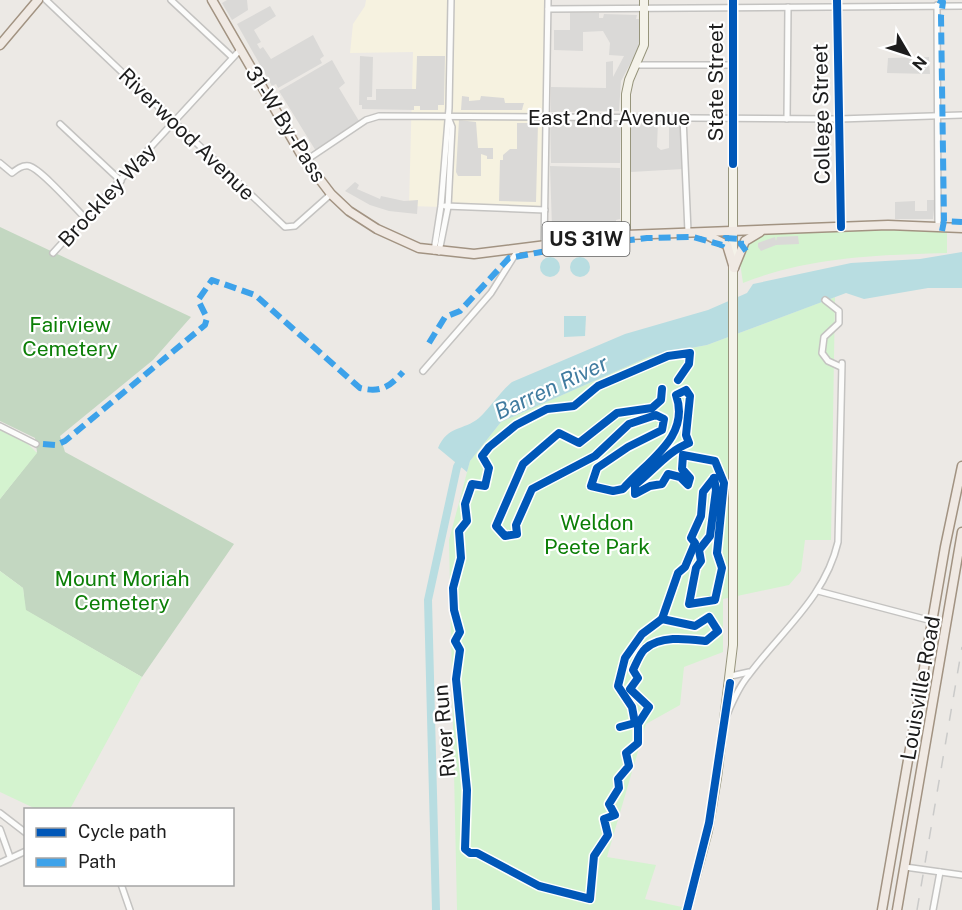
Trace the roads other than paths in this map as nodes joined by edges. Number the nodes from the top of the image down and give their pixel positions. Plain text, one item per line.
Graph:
1 (46, 0) edge
2 (171, 0) edge
3 (451, 0) edge
4 (548, 0) edge
5 (35, 1) edge
6 (215, 1) edge
7 (733, 3) edge
8 (837, 3) edge
9 (645, 4) edge
10 (937, 5) junction
11 (962, 6) edge
12 (788, 7) junction
13 (548, 9) junction
14 (0, 45) edge
15 (240, 50) junction
16 (232, 57) junction
17 (636, 65) junction
18 (733, 65) junction
19 (962, 115) edge
20 (448, 116) junction
21 (938, 116) junction
22 (546, 117) junction
23 (626, 117) junction
24 (683, 117) junction
25 (733, 118) junction
26 (787, 119) junction
27 (839, 119) junction
28 (60, 123) dead end
29 (174, 123) junction
30 (305, 161) junction
31 (0, 163) edge
32 (121, 181) junction
33 (331, 194) junction
34 (445, 206) junction
35 (545, 210) junction
36 (86, 219) junction
37 (841, 226) junction
38 (938, 226) junction
39 (962, 228) edge
40 (772, 229) junction
41 (733, 230) junction
42 (699, 231) junction
43 (688, 232) junction
44 (626, 235) junction
45 (544, 246) junction
46 (518, 250) junction
47 (437, 251) junction
48 (53, 253) dead end
49 (734, 271) junction
50 (825, 300) dead end
51 (423, 371) dead end
52 (0, 426) edge
53 (36, 444) dead end
54 (962, 466) edge
55 (962, 532) edge
56 (818, 591) junction
57 (932, 621) junction
58 (947, 625) junction
59 (752, 670) junction
60 (731, 676) junction
61 (726, 718) junction
62 (0, 813) edge
63 (0, 829) edge
64 (24, 831) edge
65 (24, 851) edge
66 (10, 857) junction
67 (0, 862) edge
68 (890, 865) junction
69 (905, 867) junction
70 (940, 872) junction
71 (962, 875) edge
72 (121, 886) edge
73 (130, 910) edge
74 (687, 910) edge
75 (882, 910) edge
76 (897, 910) edge
77 (933, 910) edge

1 - 29 street, Riverwood Avenue
2 - 16 street
3 - 20 street
4 - 13 street
5 - 14 main road
6 - 15 main road, 31-W By-Pass / US 31W
7 - 9 street
7 - 12 street
7 - 18 street, State Street
8 - 10 street
8 - 12 street
8 - 27 street, College Street
9 - 13 street
9 - 17 street
10 - 11 street
10 - 21 street
12 - 26 street
13 - 22 street
15 - 16 street, Brockley Way
15 - 30 main road, 31-W By-Pass / US 31W
16 - 29 street, Brockley Way
17 - 18 street
17 - 23 street
18 - 25 street, State Street
19 - 21 street, East 2nd Avenue
20 - 22 street, East 2nd Avenue
20 - 30 street, East 2nd Avenue
20 - 34 street
21 - 27 street, East 2nd Avenue
21 - 38 street
22 - 23 street, East 2nd Avenue
22 - 35 street
23 - 24 street, East 2nd Avenue
23 - 44 street
24 - 25 street, East 2nd Avenue
24 - 43 street
25 - 26 street, East 2nd Avenue
25 - 41 street, State Street
26 - 27 street, East 2nd Avenue
27 - 37 street, College Street
28 - 32 street
29 - 32 street, Brockley Way
29 - 33 street, Riverwood Avenue
30 - 33 main road, 31-W By-Pass / US 31W
31 - 36 street
32 - 36 street, Brockley Way
33 - 47 main road, 31-W By-Pass / US 31W
34 - 35 street
34 - 47 street
35 - 45 street
36 - 48 street, Brockley Way
37 - 38 main road, US 31W
37 - 40 main road, US 31W
38 - 39 main road, US 31W
40 - 41 main road, US 31W
40 - 49 main road
41 - 42 main road, 31-W By-Pass / US 31W
41 - 49 street, State Street
42 - 43 main road, 31-W By-Pass / US 31W
42 - 49 main road
43 - 44 main road, 31-W By-Pass / US 31W
44 - 45 main road, 31-W By-Pass / US 31W
45 - 46 main road, 31-W By-Pass / US 31W
46 - 47 main road, 31-W By-Pass / US 31W
46 - 51 street
49 - 60 street, State Street
50 - 56 street
52 - 53 street
54 - 57 main road, Louisville Road
55 - 58 main road, Louisville Road
56 - 57 street
56 - 59 street
57 - 58 main road
57 - 68 main road, Louisville Road
58 - 69 main road, Louisville Road
59 - 60 street
59 - 61 street
60 - 61 street, State Street
61 - 74 street, State Street
62 - 64 street
63 - 66 street
65 - 66 street
66 - 67 street
68 - 69 main road
68 - 75 main road, Louisville Road
69 - 70 street
69 - 76 main road, Louisville Road
70 - 71 street
70 - 77 street
72 - 73 street

